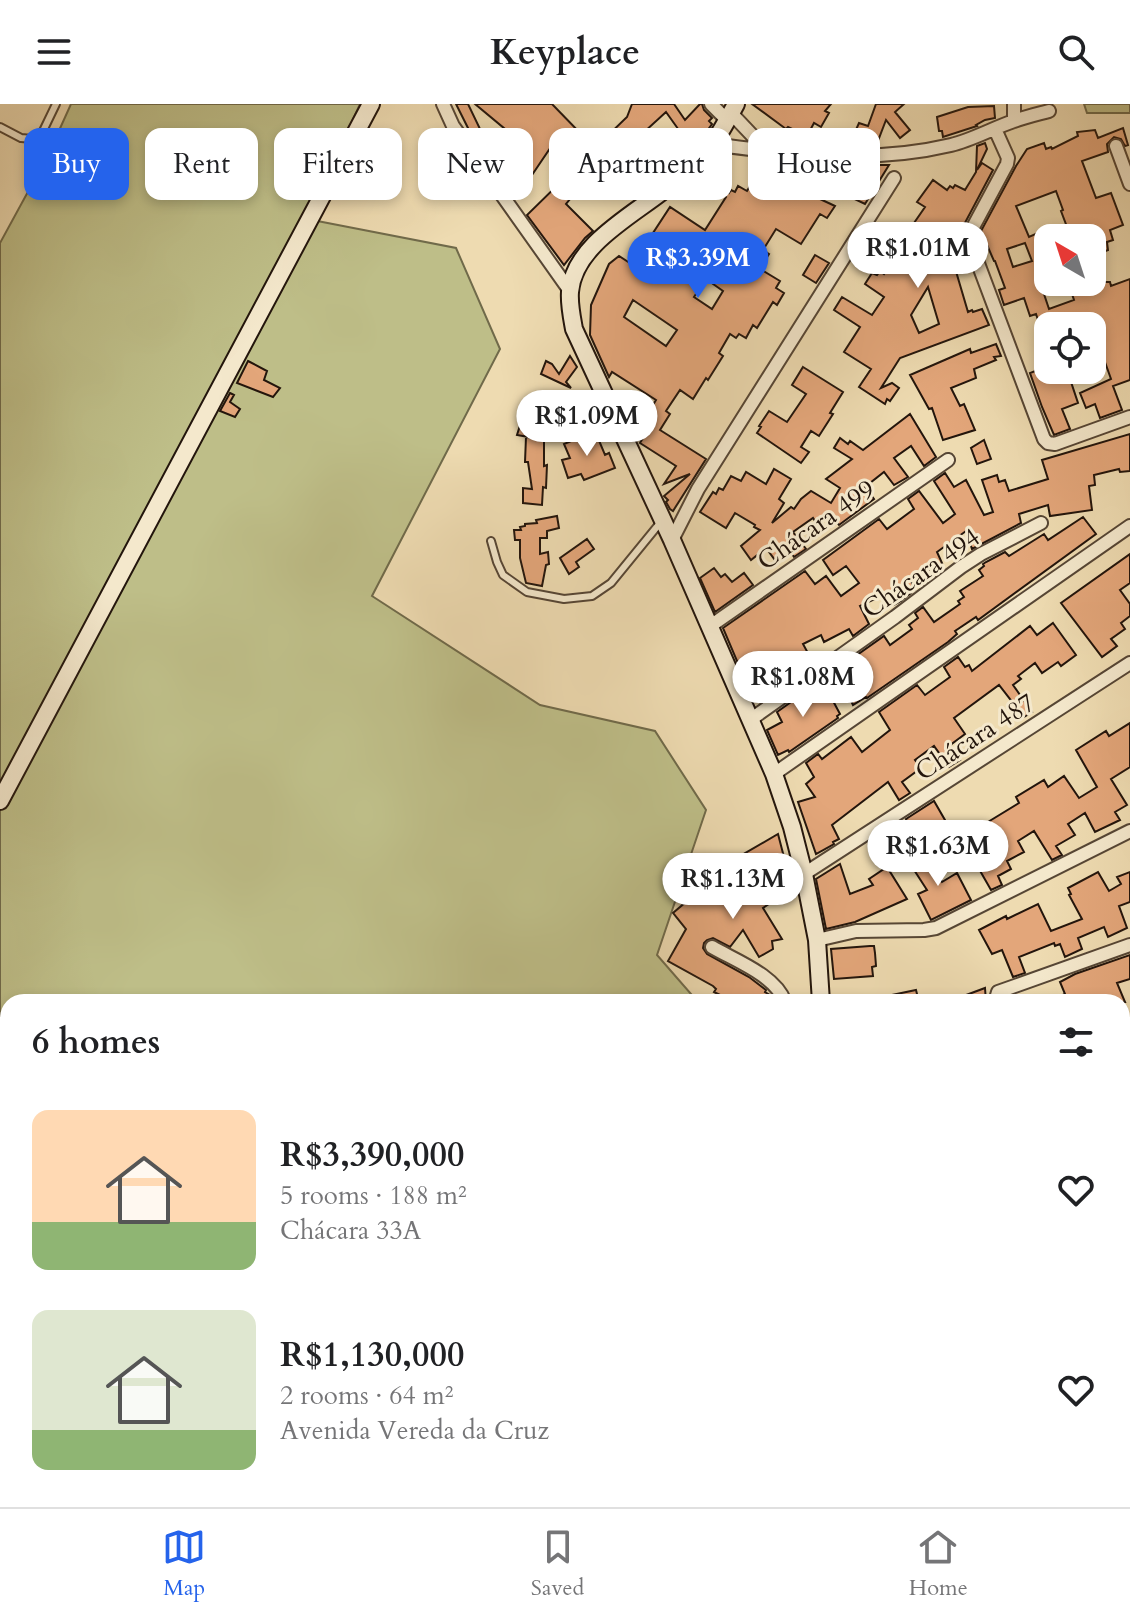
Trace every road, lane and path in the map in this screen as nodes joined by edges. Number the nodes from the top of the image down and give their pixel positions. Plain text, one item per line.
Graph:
1 (56, 104) edge
2 (371, 104) edge
3 (443, 104) edge
4 (711, 104) edge
5 (1014, 104) edge
6 (1049, 111) dead end
7 (731, 112) edge
8 (1014, 121) junction
9 (0, 127) edge
10 (995, 129) junction
11 (748, 130) edge
12 (1116, 146) dead end
13 (880, 155) edge
14 (894, 178) dead end
15 (1130, 184) edge
16 (650, 200) edge
17 (570, 291) junction
18 (1130, 417) edge
19 (948, 460) dead end
20 (663, 520) junction
21 (1041, 523) dead end
22 (1130, 526) edge
23 (672, 540) junction
24 (491, 541) dead end
25 (709, 627) junction
26 (1130, 663) edge
27 (750, 720) junction
28 (774, 774) junction
29 (0, 801) edge
30 (1130, 831) edge
31 (804, 874) junction
32 (817, 940) junction
33 (1130, 945) edge
34 (712, 947) dead end
35 (781, 994) edge
36 (820, 994) edge
37 (997, 994) edge

1 - 9 lane
2 - 29 street
3 - 17 street
4 - 7 street
5 - 8 street
6 - 8 street
7 - 11 street
8 - 10 street
10 - 13 street
10 - 18 street
12 - 15 street
14 - 23 street
16 - 17 street
17 - 20 street
19 - 25 street, Chácara 499
20 - 23 street
20 - 24 lane
21 - 27 street, Chácara 494
22 - 28 street
23 - 25 street
25 - 27 street
26 - 31 street, Chácara 487
27 - 28 street
28 - 31 street
30 - 32 street
31 - 32 street
32 - 36 street
33 - 37 street
34 - 35 street

